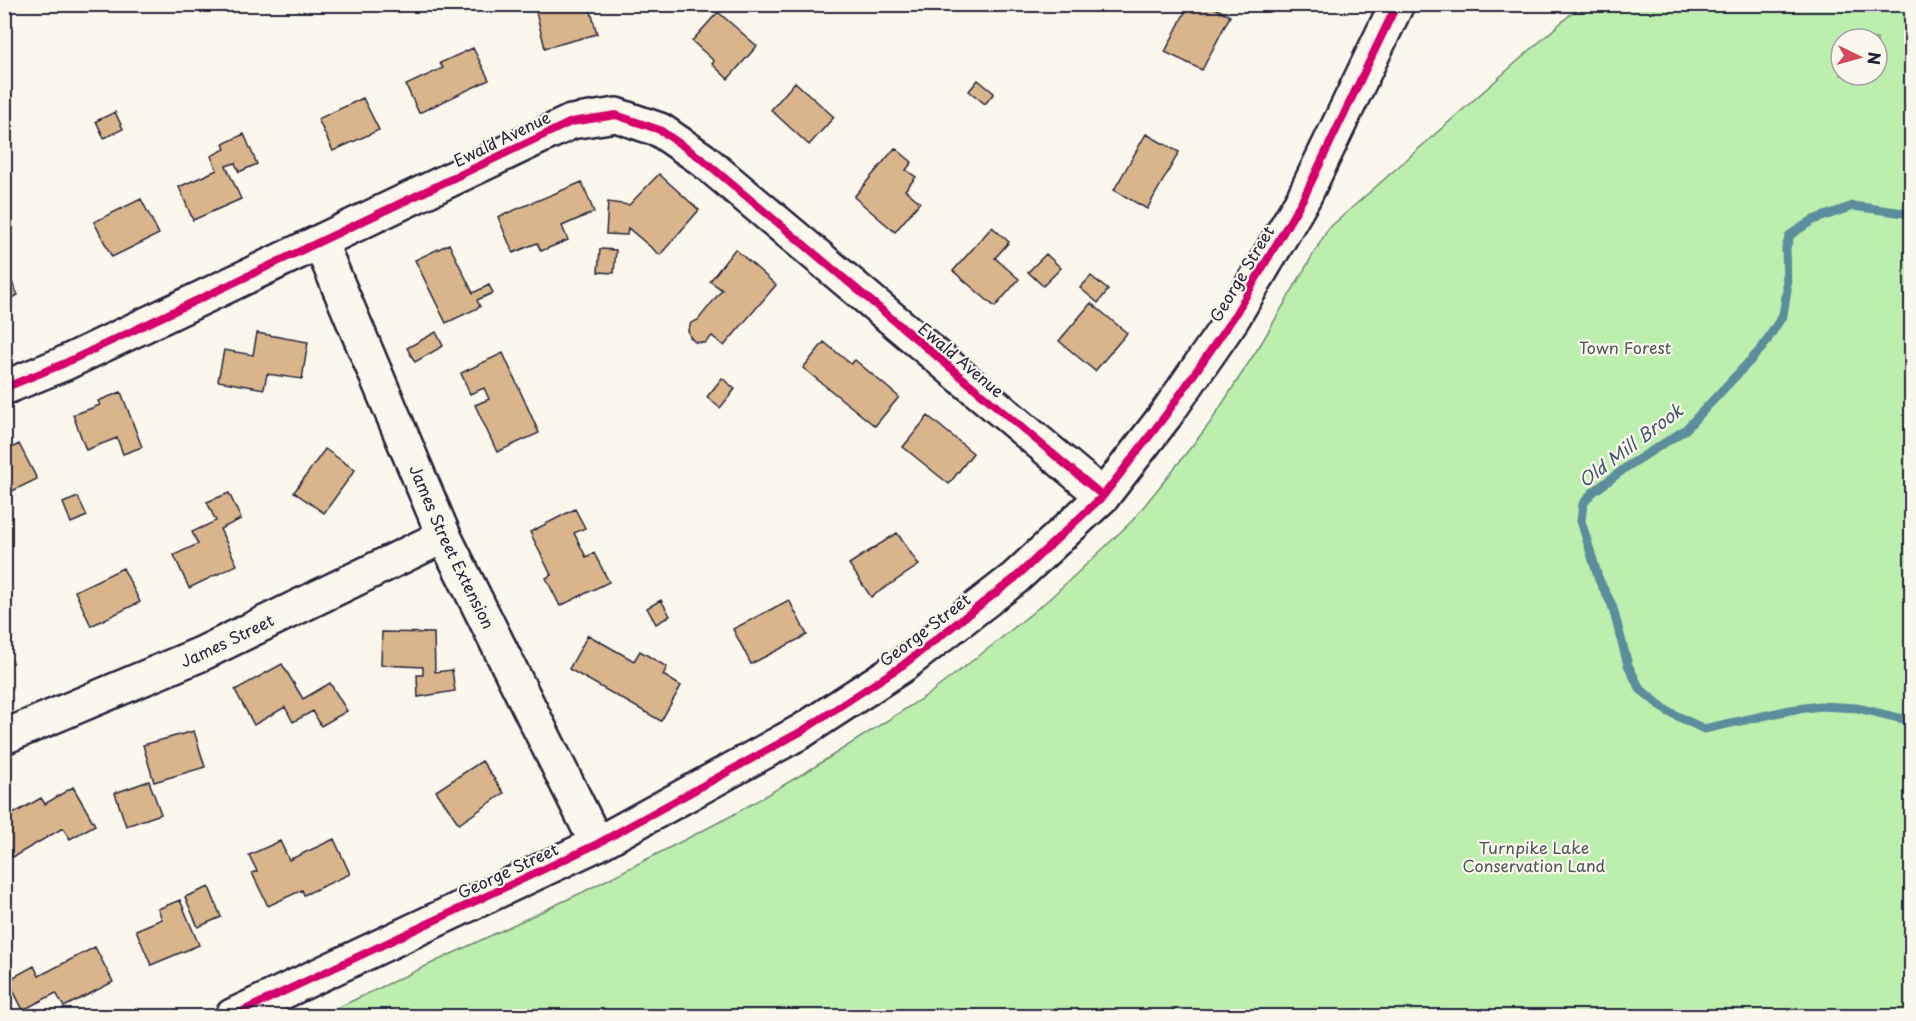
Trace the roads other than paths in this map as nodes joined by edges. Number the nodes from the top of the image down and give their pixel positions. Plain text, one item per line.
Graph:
1 (1397, 4) edge
2 (320, 242) junction
3 (4, 388) edge
4 (1103, 496) junction
5 (444, 536) junction
6 (4, 737) edge
7 (597, 844) junction
8 (232, 1017) edge

1 - 4 street, George Street
2 - 3 street, Ewald Avenue
2 - 4 street, Ewald Avenue
2 - 5 street, James Street Extension
4 - 7 street, George Street
5 - 6 street, James Street
5 - 7 street, James Street Extension
7 - 8 street, George Street

